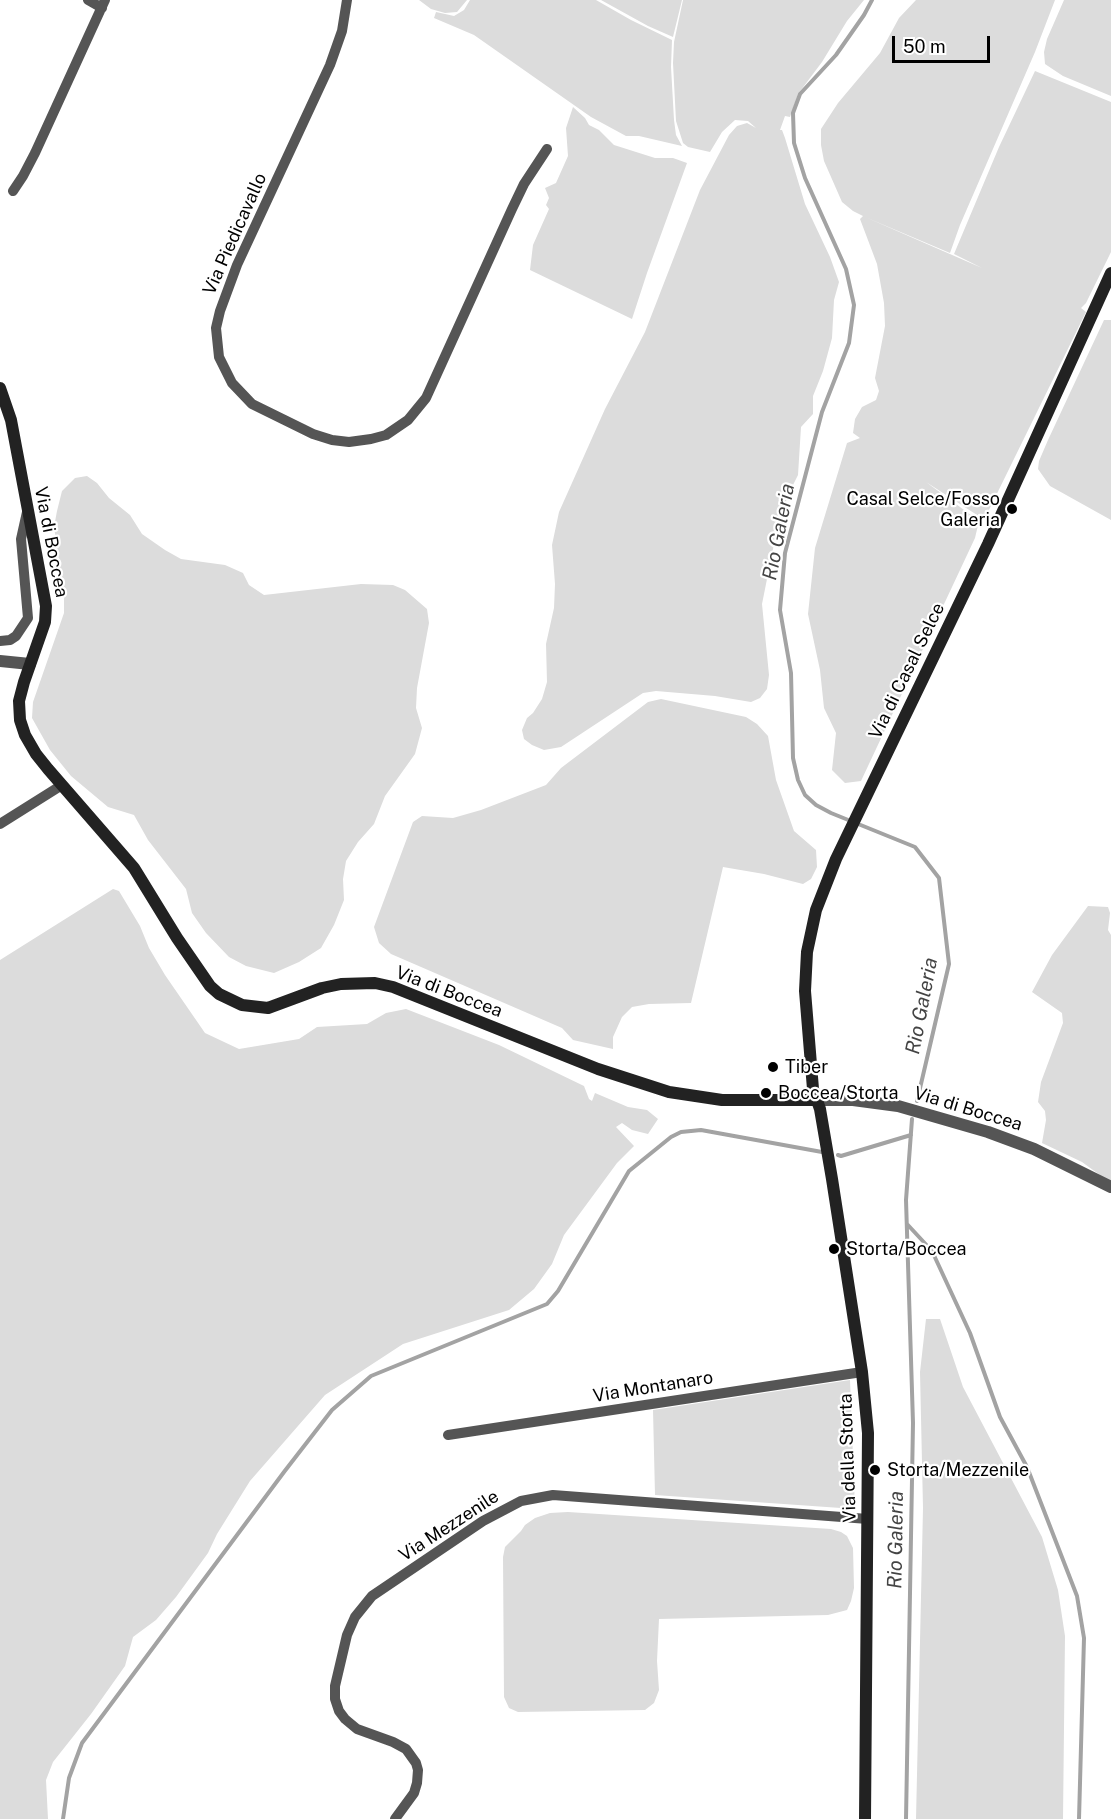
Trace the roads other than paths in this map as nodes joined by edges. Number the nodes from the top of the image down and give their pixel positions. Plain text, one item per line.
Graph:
1 (88, 0) edge
2 (347, 0) edge
3 (104, 4) edge
4 (547, 149) dead end
5 (13, 191) dead end
6 (1111, 273) edge
7 (0, 388) edge
8 (27, 512) junction
9 (0, 641) edge
10 (0, 661) edge
11 (30, 664) junction
12 (62, 785) junction
13 (0, 824) edge
14 (818, 1100) junction
15 (1111, 1187) edge
16 (862, 1372) junction
17 (448, 1435) dead end
18 (868, 1519) junction
19 (395, 1819) edge
20 (865, 1819) edge

1 - 3 street
2 - 4 street, Via Piedicavallo
3 - 5 street
6 - 14 main road, Via di Casal Selce
7 - 8 main road, Via di Boccea
8 - 9 street
8 - 11 main road, Via di Boccea
10 - 11 street
11 - 12 main road, Via di Boccea
12 - 13 street
12 - 14 main road, Via di Boccea
14 - 15 street, Via di Boccea
14 - 16 main road, Via della Storta
16 - 17 street, Via Montanaro
16 - 18 main road, Via della Storta
18 - 19 street, Via Mezzenile
18 - 20 main road, Via della Storta

